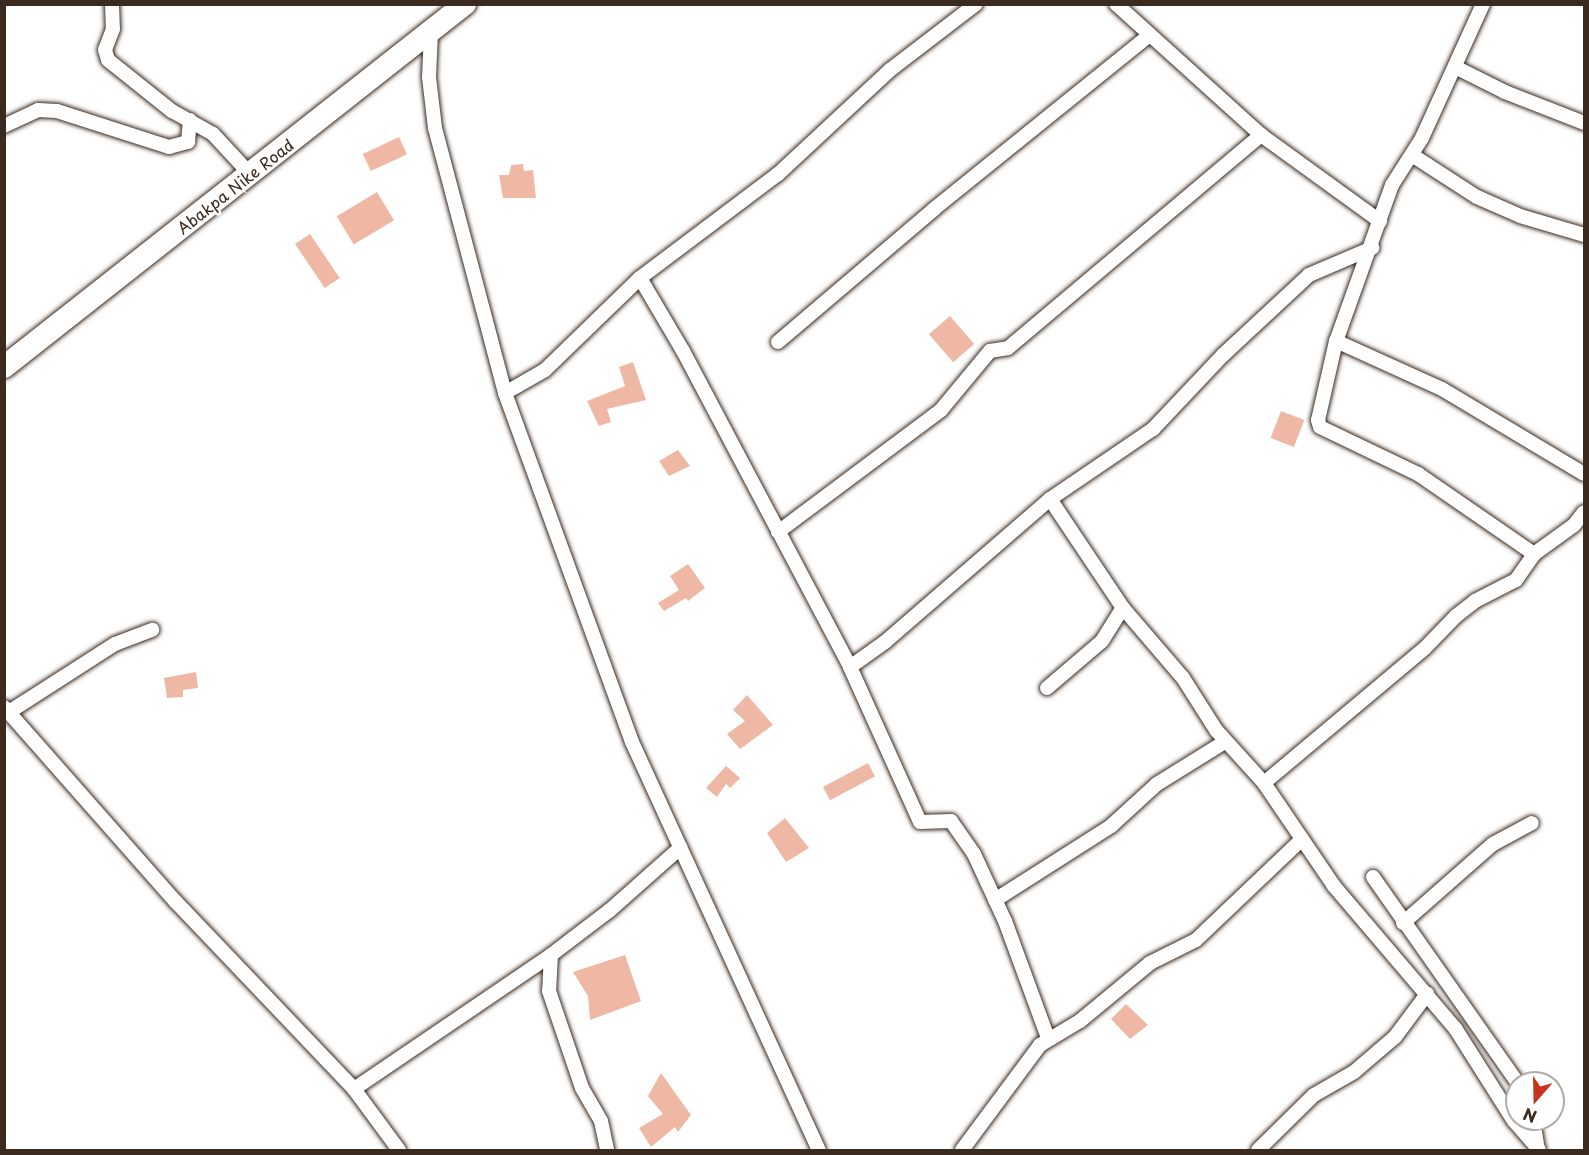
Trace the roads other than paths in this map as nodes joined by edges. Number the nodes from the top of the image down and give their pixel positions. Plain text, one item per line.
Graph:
1 (112, 4) edge
2 (465, 4) edge
3 (976, 4) edge
4 (1116, 4) edge
5 (1483, 4) edge
6 (431, 32) junction
7 (1150, 36) junction
8 (1455, 67) junction
9 (190, 120) junction
10 (1584, 123) edge
11 (4, 126) edge
12 (1261, 135) junction
13 (1412, 155) junction
14 (250, 174) junction
15 (1380, 221) junction
16 (1584, 235) edge
17 (1372, 248) junction
18 (640, 278) junction
19 (1336, 341) junction
20 (777, 342) dead end
21 (4, 367) edge
22 (505, 393) junction
23 (1584, 474) edge
24 (1050, 499) junction
25 (1584, 512) edge
26 (778, 532) junction
27 (1534, 554) junction
28 (1123, 608) junction
29 (152, 630) dead end
30 (850, 667) junction
31 (1047, 688) dead end
32 (7, 709) edge
33 (1226, 741) junction
34 (1264, 783) junction
35 (1532, 823) dead end
36 (1300, 841) junction
37 (680, 848) junction
38 (1373, 877) dead end
39 (995, 900) junction
40 (1402, 923) junction
41 (551, 955) junction
42 (1427, 994) junction
43 (1048, 1038) junction
44 (1509, 1071) edge
45 (354, 1089) junction
46 (1535, 1131) edge
47 (399, 1150) edge
48 (607, 1150) edge
49 (819, 1150) edge
50 (962, 1150) edge
51 (1258, 1150) edge
52 (1538, 1150) edge

1 - 9 street
2 - 6 main road, Abakpa Nike Road
3 - 18 street
4 - 7 street
5 - 8 street
6 - 14 main road, Abakpa Nike Road
6 - 22 street
7 - 12 street
7 - 20 street
8 - 10 street
8 - 13 street
9 - 11 street
9 - 14 street
12 - 15 street
12 - 26 street
13 - 15 street
13 - 16 street
14 - 21 main road, Abakpa Nike Road
15 - 17 street
17 - 19 street
17 - 24 street
18 - 22 street
18 - 26 street
19 - 23 street
19 - 27 street
22 - 37 street
24 - 28 street
24 - 30 street
25 - 27 street
26 - 30 street
27 - 34 street
28 - 31 street
28 - 33 street
29 - 32 street
30 - 39 street
32 - 45 street
33 - 34 street
33 - 39 street
34 - 36 street
35 - 40 street
36 - 42 street
36 - 43 street
37 - 41 street
37 - 49 street
38 - 40 street
39 - 43 street
40 - 44 street
41 - 45 street
41 - 48 street
42 - 51 street
42 - 52 street
43 - 50 street
45 - 47 street
46 - 52 street

